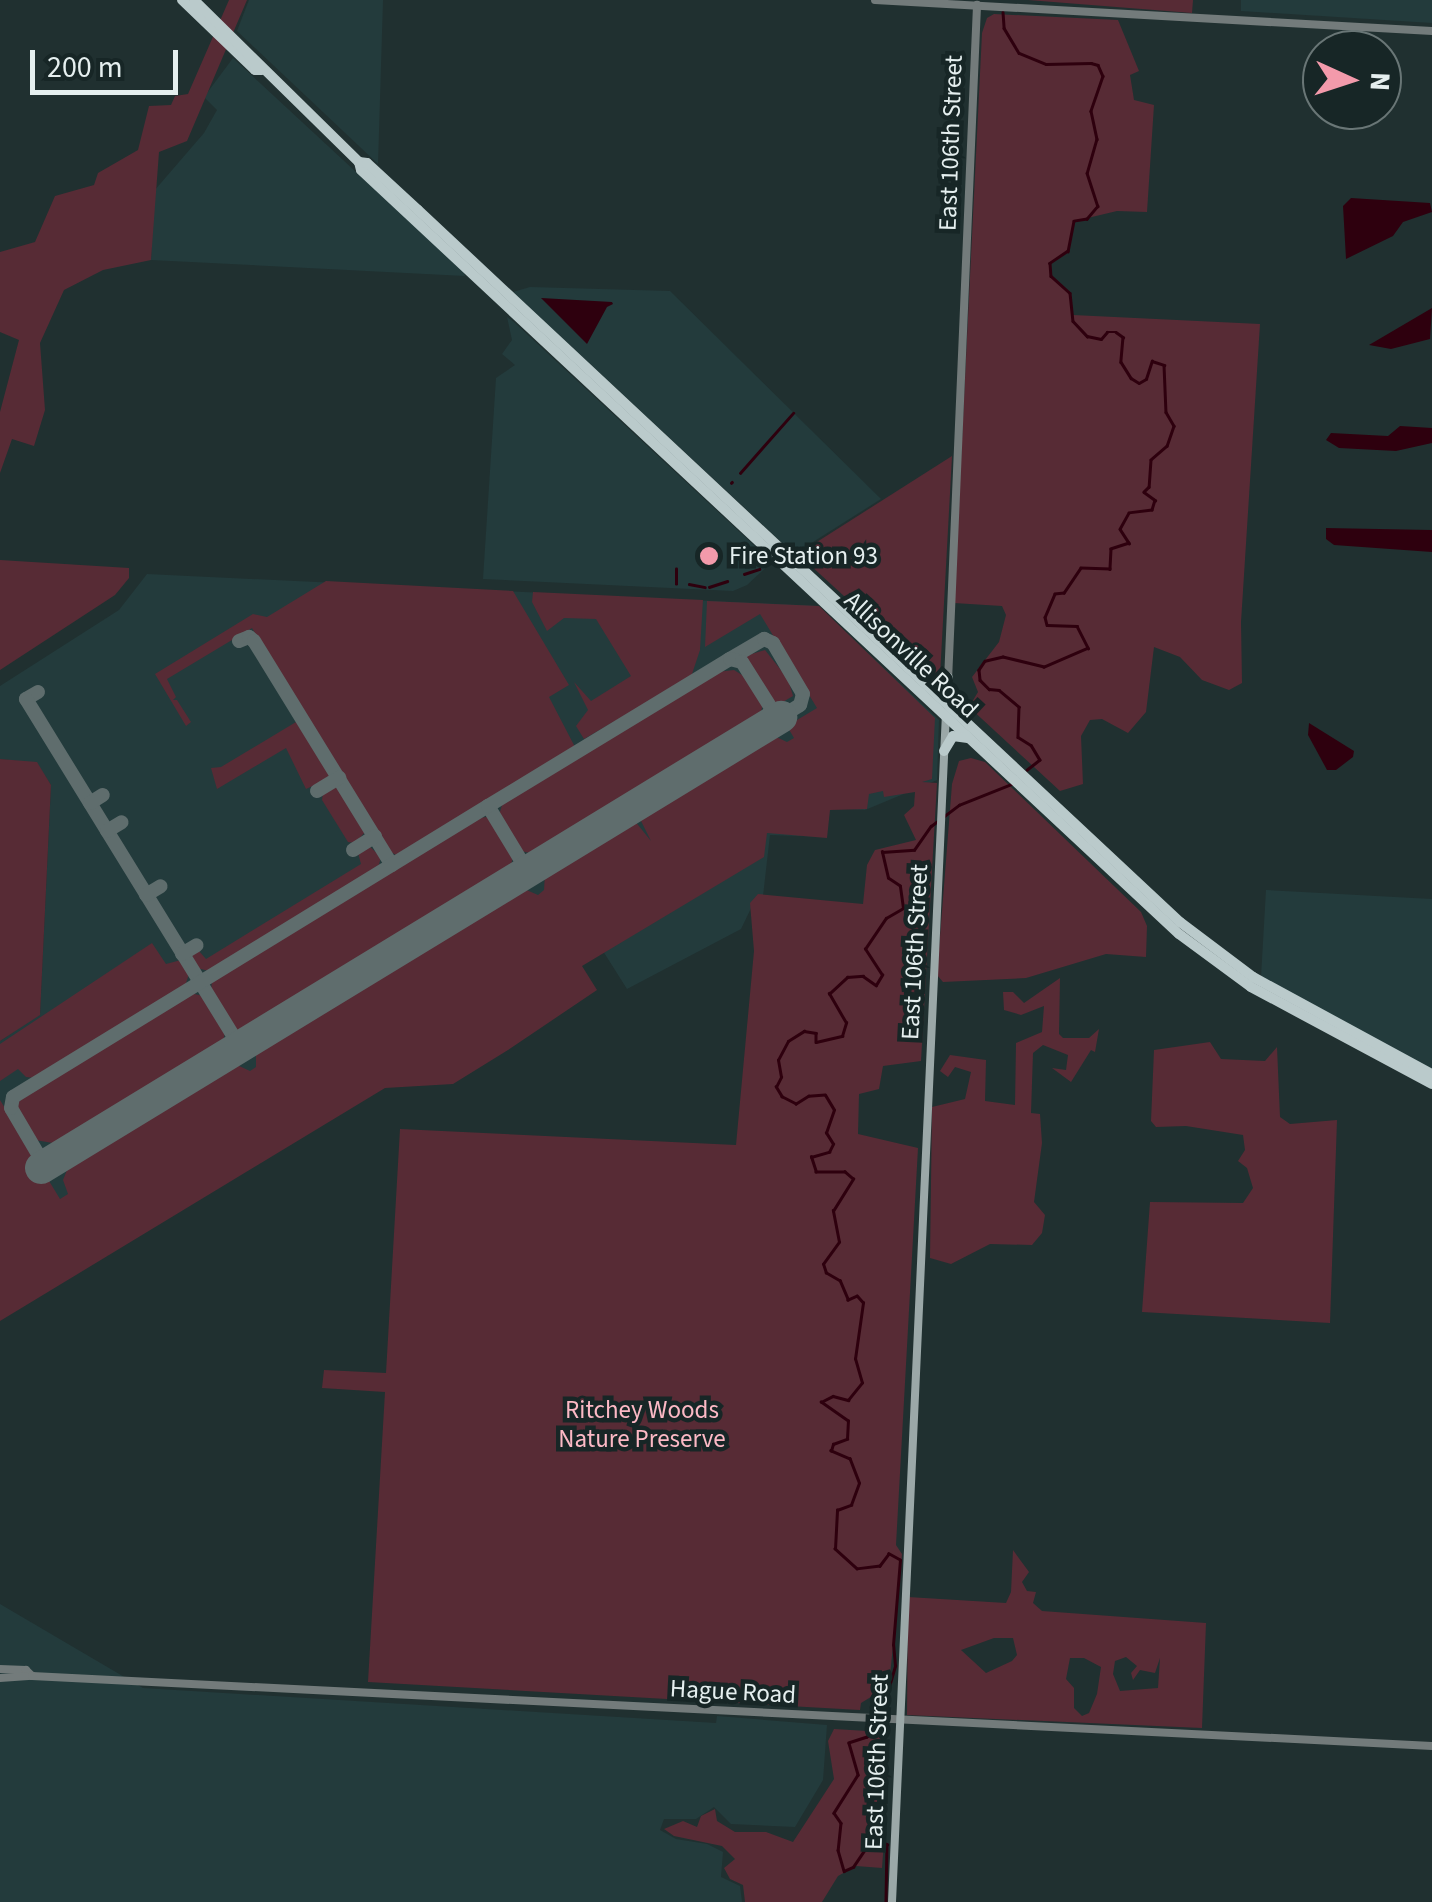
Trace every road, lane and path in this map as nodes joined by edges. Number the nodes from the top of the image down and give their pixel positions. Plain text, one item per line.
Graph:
1 (182, 0) edge
2 (194, 0) edge
3 (875, 0) edge
4 (977, 5) junction
5 (1432, 31) edge
6 (262, 70) junction
7 (359, 162) junction
8 (948, 677) junction
9 (928, 686) junction
10 (947, 710) junction
11 (970, 738) junction
12 (944, 751) junction
13 (1010, 770) junction
14 (1030, 788) junction
15 (1432, 1074) edge
16 (1432, 1084) edge
17 (0, 1669) edge
18 (32, 1676) junction
19 (0, 1678) edge
20 (898, 1722) junction
21 (1432, 1746) edge
22 (892, 1902) edge

1 - 6 main road, Allisonville Road
2 - 6 main road, Allisonville Road
3 - 4 street
4 - 5 street
4 - 8 street, East 106th Street
6 - 7 main road, Allisonville Road
7 - 9 main road, Allisonville Road
7 - 10 main road, Allisonville Road
8 - 9 main road
8 - 10 street, East 106th Street
9 - 10 main road, Allisonville Road
10 - 11 main road, Allisonville Road
10 - 12 main road, East 106th Street
10 - 13 main road, Allisonville Road
11 - 12 main road
11 - 13 main road, Allisonville Road
12 - 20 main road, East 106th Street
13 - 14 main road, Allisonville Road
14 - 15 main road, Allisonville Road
14 - 16 main road, Allisonville Road
17 - 18 street, Hague Road
18 - 19 street, Hague Road
18 - 20 street, Hague Road
20 - 21 street, Hague Road
20 - 22 main road, East 106th Street

